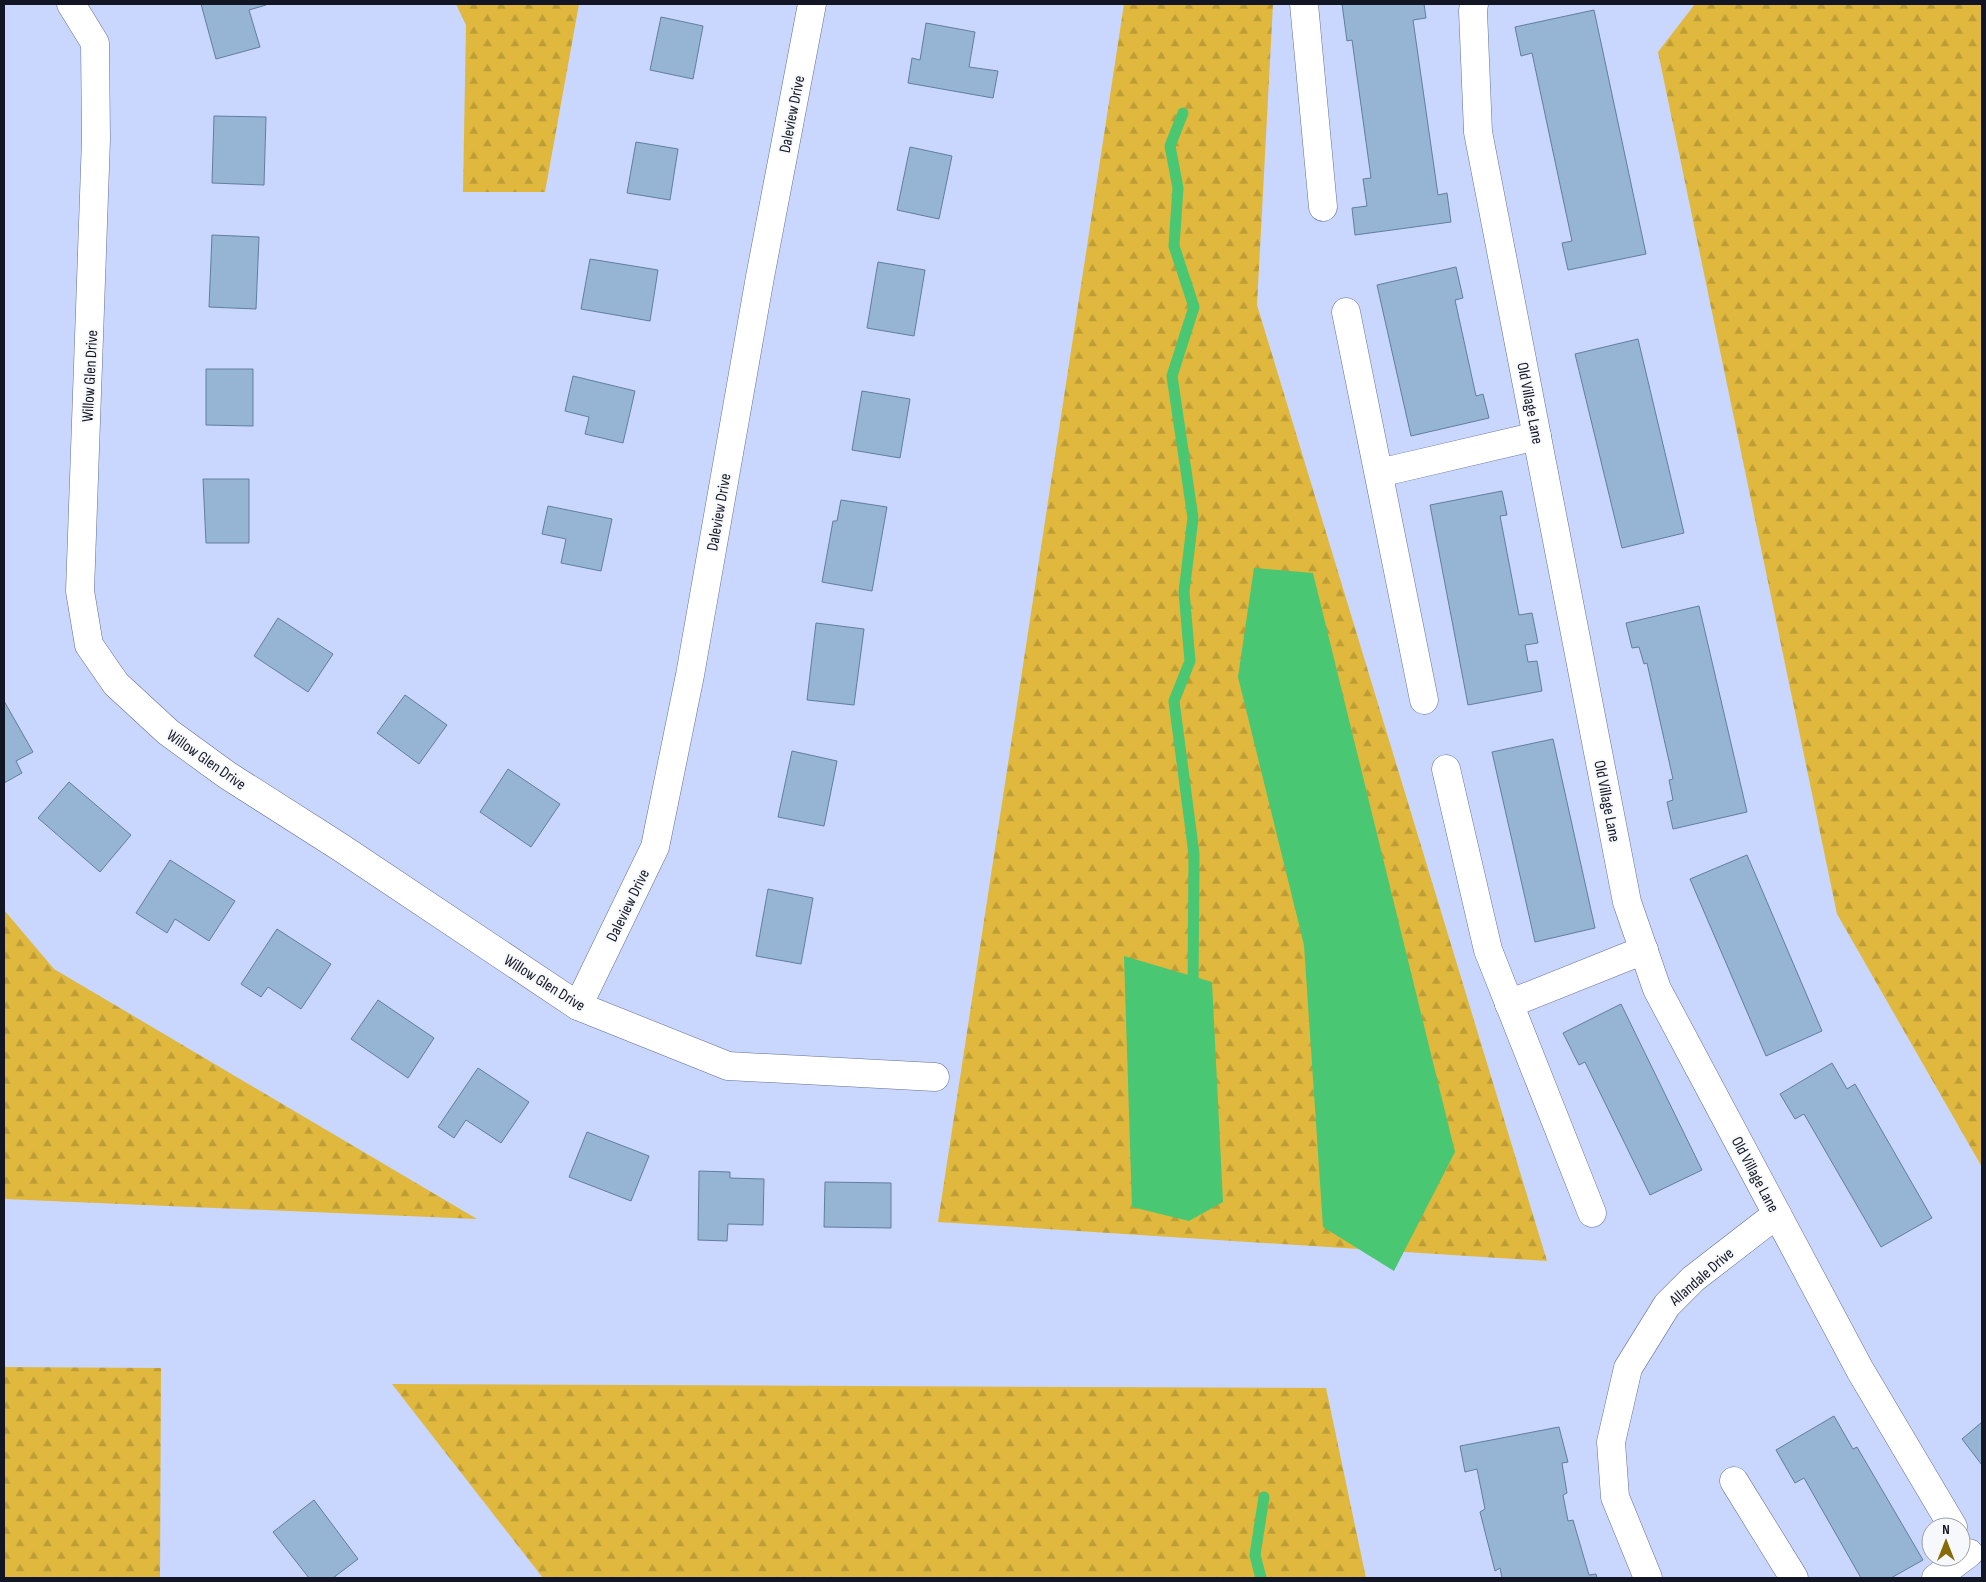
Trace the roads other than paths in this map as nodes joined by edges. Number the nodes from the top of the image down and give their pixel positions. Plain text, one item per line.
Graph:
1 (71, 4) edge
2 (812, 4) edge
3 (1304, 4) edge
4 (1474, 4) edge
5 (1323, 207) dead end
6 (1346, 312) dead end
7 (1537, 436) junction
8 (1379, 472) junction
9 (1424, 700) dead end
10 (1446, 769) dead end
11 (1644, 950) junction
12 (1509, 1004) junction
13 (578, 1006) junction
14 (935, 1077) dead end
15 (1592, 1213) dead end
16 (1777, 1214) junction
17 (1734, 1481) dead end
18 (1947, 1517) edge
19 (1953, 1567) edge
20 (1648, 1578) edge
21 (1794, 1578) edge
22 (1936, 1578) edge

1 - 13 street, Willow Glen Drive
2 - 13 street, Daleview Drive
3 - 5 street
4 - 7 street, Old Village Lane
6 - 8 street
7 - 8 street
7 - 11 street, Old Village Lane
8 - 9 street
10 - 12 street
11 - 12 street
11 - 16 street, Old Village Lane
12 - 15 street
13 - 14 street, Willow Glen Drive
16 - 18 street, Old Village Lane
16 - 20 street, Allandale Drive
17 - 21 street
19 - 22 street

